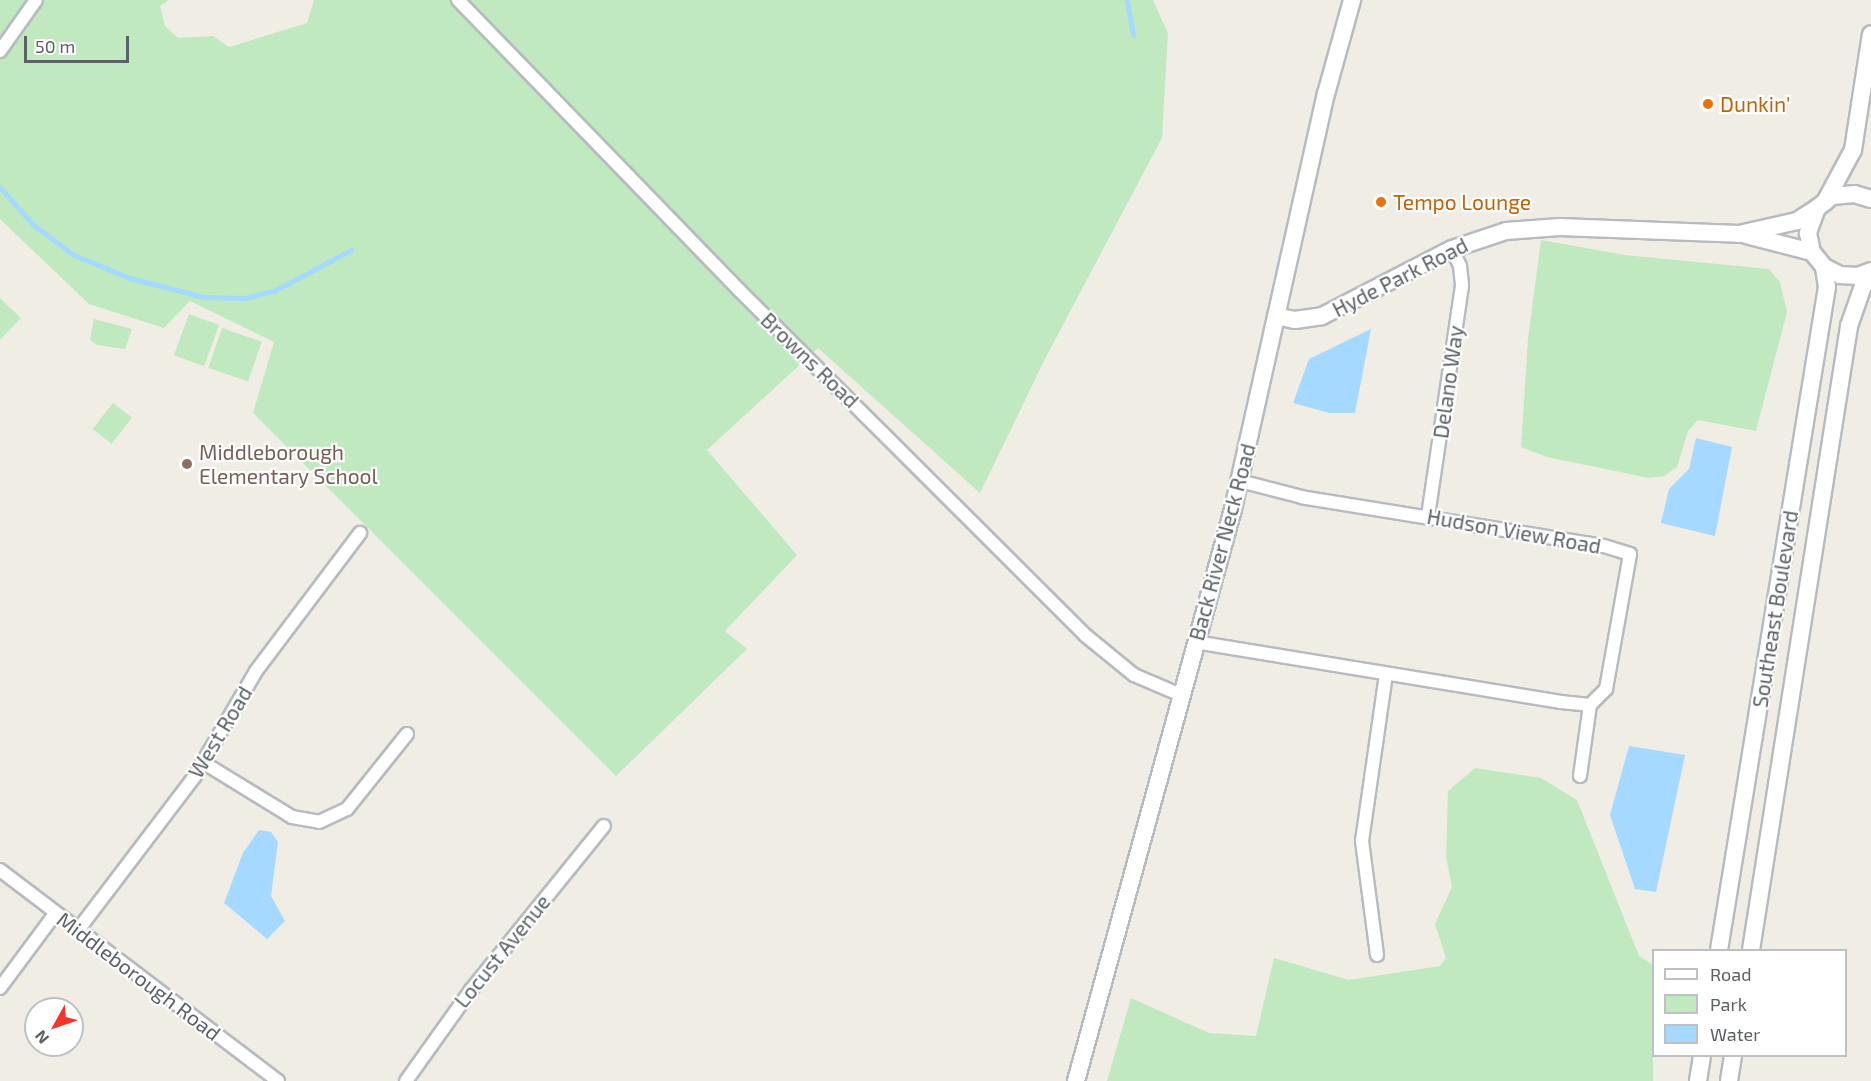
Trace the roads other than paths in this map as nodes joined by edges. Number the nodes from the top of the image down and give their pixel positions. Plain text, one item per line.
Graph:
1 (36, 0) edge
2 (458, 0) edge
3 (1352, 0) edge
4 (1871, 34) edge
5 (0, 51) edge
6 (1871, 199) edge
7 (1821, 205) junction
8 (1739, 234) junction
9 (1452, 249) junction
10 (1812, 252) junction
11 (1824, 267) junction
12 (1871, 271) edge
13 (1871, 276) edge
14 (1276, 316) junction
15 (1240, 481) junction
16 (1428, 516) junction
17 (360, 533) dead end
18 (1195, 642) junction
19 (1386, 675) junction
20 (1181, 695) junction
21 (1590, 705) junction
22 (407, 734) dead end
23 (204, 763) junction
24 (1580, 776) dead end
25 (604, 826) dead end
26 (0, 870) edge
27 (55, 914) junction
28 (78, 930) junction
29 (1719, 949) edge
30 (1750, 949) edge
31 (1377, 955) dead end
32 (0, 988) edge
33 (1702, 1057) edge
34 (1733, 1057) edge
35 (278, 1081) edge
36 (406, 1081) edge
37 (1076, 1081) edge
38 (1698, 1081) edge
39 (1729, 1081) edge

1 - 5 street
2 - 20 street, Browns Road
3 - 14 main road, Back River Neck Road
4 - 7 main road
6 - 7 main road, Hyde Park Road
7 - 8 main road, Hyde Park Road
7 - 10 main road
8 - 9 main road, Hyde Park Road
8 - 10 main road, Hyde Park Road
9 - 14 main road, Hyde Park Road
9 - 16 street, Delano Way
10 - 11 main road
11 - 12 main road
11 - 29 main road, Southeast Boulevard
13 - 30 main road, Southeast Boulevard
14 - 15 main road, Back River Neck Road
15 - 16 street, Hudson View Road
15 - 18 main road, Back River Neck Road
16 - 21 street, Hudson View Road
17 - 23 street, West Road
18 - 19 street
18 - 20 main road, Back River Neck Road
19 - 21 street
19 - 31 street
20 - 37 main road, Back River Neck Road
21 - 24 street, Hudson View Road
22 - 23 street
23 - 28 street, West Road
25 - 36 street, Locust Avenue
26 - 27 street, Middleborough Road
27 - 28 street, Middleborough Road
27 - 32 street
28 - 35 street, Middleborough Road
33 - 38 main road
34 - 39 main road

